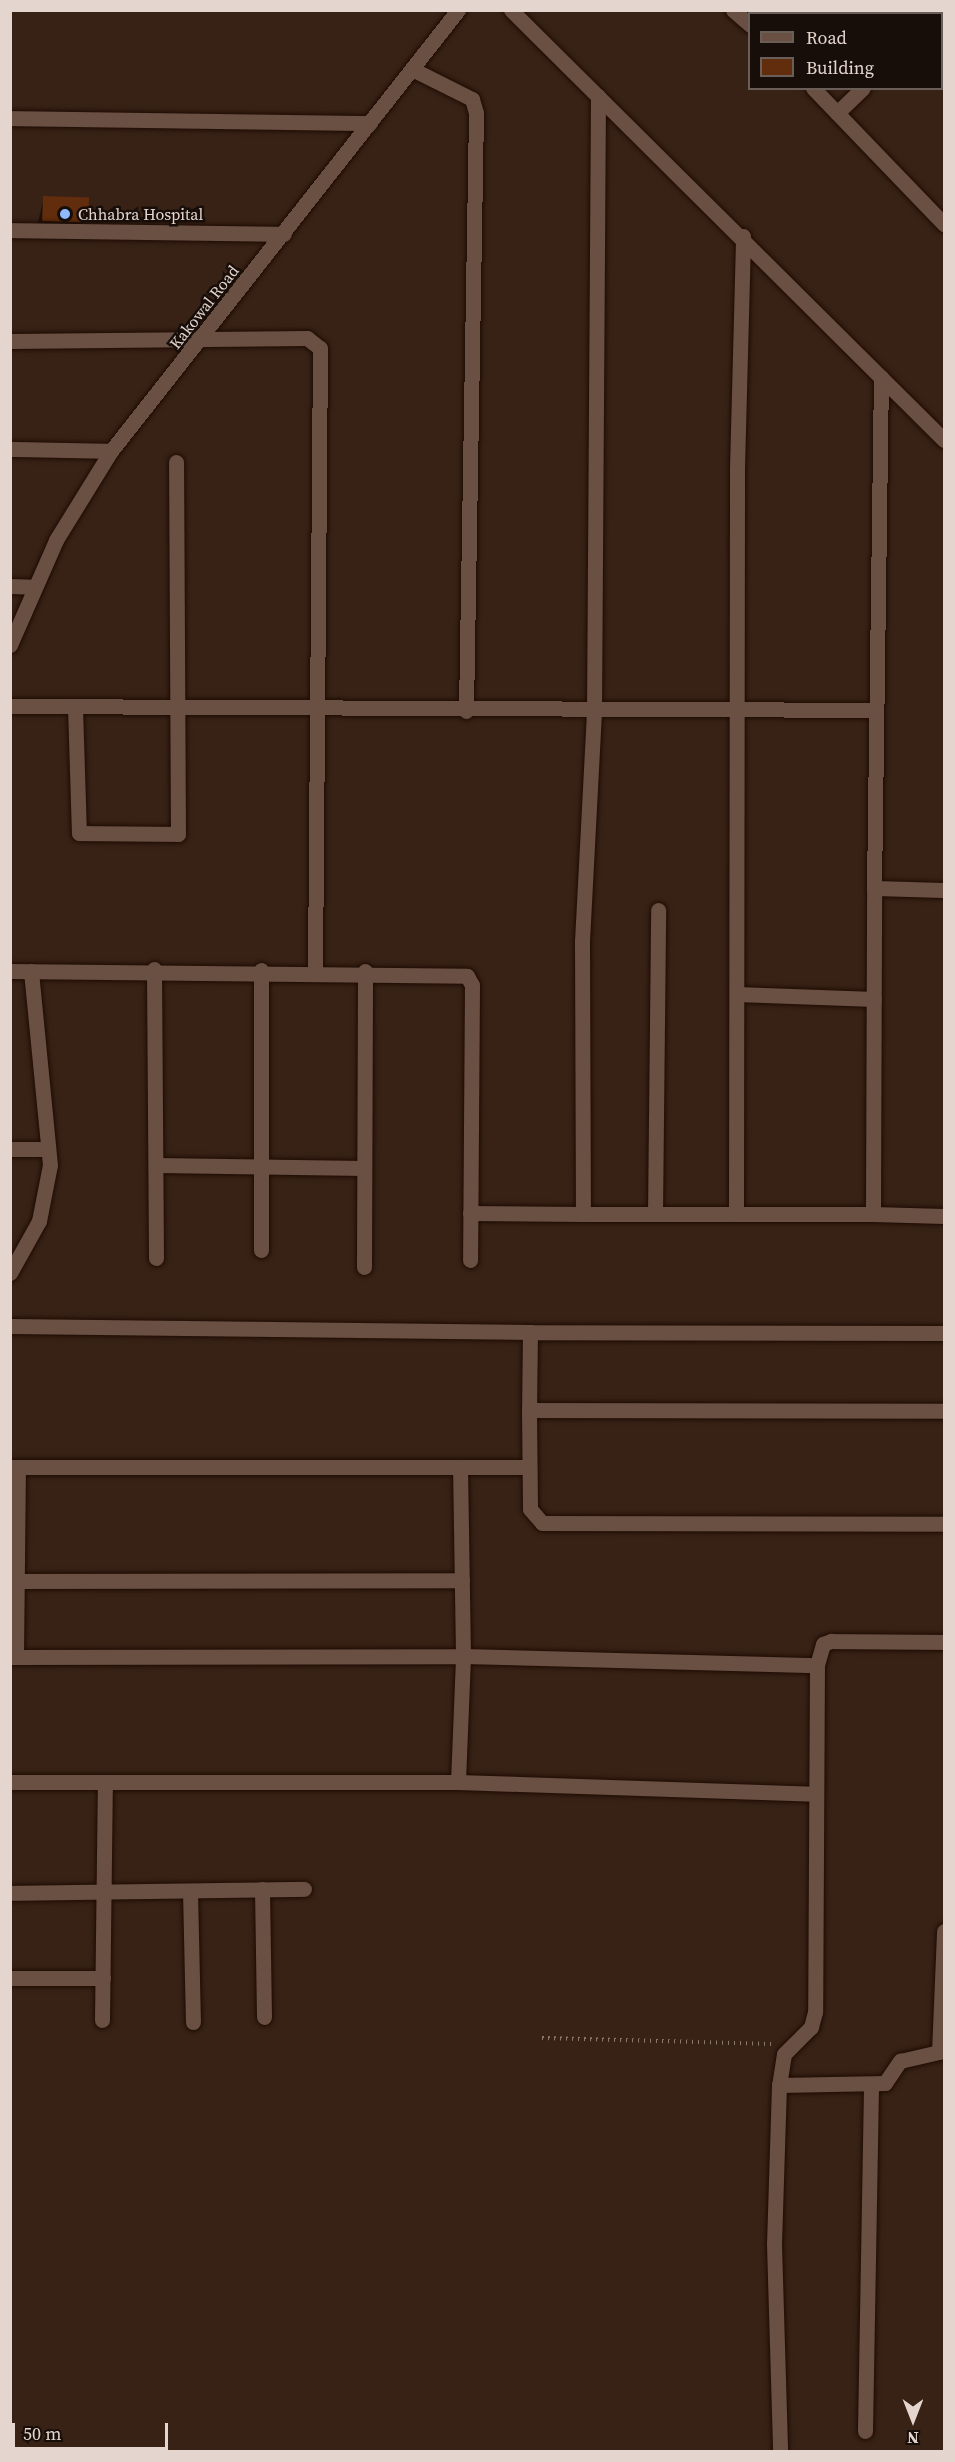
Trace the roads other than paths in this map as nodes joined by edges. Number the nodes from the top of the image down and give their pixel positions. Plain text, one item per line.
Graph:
1 (458, 10) edge
2 (511, 10) edge
3 (733, 10) edge
4 (748, 23) edge
5 (414, 70) junction
6 (815, 90) edge
7 (861, 90) edge
8 (598, 96) junction
9 (837, 113) junction
10 (10, 118) edge
11 (370, 123) junction
12 (945, 224) edge
13 (10, 230) edge
14 (284, 234) junction
15 (743, 236) junction
16 (203, 339) junction
17 (10, 341) edge
18 (881, 376) junction
19 (945, 440) edge
20 (10, 449) edge
21 (111, 451) junction
22 (176, 462) dead end
23 (10, 586) edge
24 (33, 587) junction
25 (10, 645) edge
26 (10, 706) edge
27 (75, 706) junction
28 (318, 707) junction
29 (179, 708) junction
30 (876, 710) junction
31 (466, 711) junction
32 (594, 712) junction
33 (738, 713) junction
34 (874, 888) junction
35 (945, 890) edge
36 (658, 910) dead end
37 (154, 969) junction
38 (261, 970) junction
39 (315, 970) junction
40 (10, 971) edge
41 (31, 971) junction
42 (365, 971) junction
43 (737, 994) junction
44 (874, 999) junction
45 (10, 1149) edge
46 (48, 1149) junction
47 (157, 1165) junction
48 (260, 1167) junction
49 (364, 1168) junction
50 (470, 1213) junction
51 (583, 1214) junction
52 (655, 1214) junction
53 (736, 1214) junction
54 (873, 1214) junction
55 (945, 1215) edge
56 (261, 1250) dead end
57 (15, 1258) edge
58 (156, 1258) dead end
59 (470, 1260) dead end
60 (364, 1267) dead end
61 (10, 1273) edge
62 (10, 1326) edge
63 (530, 1332) junction
64 (945, 1333) edge
65 (529, 1410) junction
66 (945, 1411) edge
67 (14, 1467) edge
68 (460, 1467) junction
69 (530, 1467) junction
70 (945, 1524) edge
71 (462, 1580) junction
72 (17, 1581) junction
73 (945, 1642) edge
74 (463, 1656) junction
75 (13, 1657) edge
76 (817, 1665) junction
77 (10, 1782) edge
78 (105, 1782) junction
79 (458, 1782) junction
80 (814, 1794) junction
81 (304, 1889) dead end
82 (190, 1890) junction
83 (262, 1890) junction
84 (105, 1892) junction
85 (10, 1893) edge
86 (945, 1931) edge
87 (10, 1978) edge
88 (103, 1978) junction
89 (264, 2017) dead end
90 (102, 2020) dead end
91 (193, 2022) dead end
92 (779, 2085) junction
93 (871, 2085) junction
94 (865, 2431) dead end
95 (780, 2451) edge

1 - 5 street, Kakowal Road
2 - 8 street
3 - 4 street
5 - 11 street, Kakowal Road
5 - 31 street
6 - 9 street
7 - 9 street
8 - 15 street
8 - 32 street
9 - 12 street
10 - 11 street
11 - 14 street, Kakowal Road
13 - 14 street
14 - 16 street, Kakowal Road
15 - 18 street
15 - 33 street
16 - 17 street
16 - 21 street, Kakowal Road
16 - 28 street
18 - 19 street
18 - 30 street
20 - 21 street
21 - 24 street, Kakowal Road
22 - 29 street
23 - 24 street
24 - 25 street, Kakowal Road
26 - 27 street
27 - 29 street
27 - 29 street
28 - 29 street
28 - 31 street
28 - 39 street
30 - 33 street
30 - 34 street
31 - 32 street
32 - 33 street
32 - 51 street
33 - 43 street
34 - 35 street
34 - 44 street
36 - 52 street
37 - 38 street
37 - 41 street
37 - 47 street
38 - 39 street
38 - 48 street
39 - 42 street
40 - 41 street
41 - 46 street
42 - 49 street
42 - 50 street
43 - 44 street
43 - 53 street
44 - 54 street
45 - 46 street
46 - 57 street
47 - 48 street
47 - 58 street
48 - 49 street
48 - 56 street
49 - 60 street
50 - 51 street
50 - 59 street
51 - 52 street
52 - 53 street
53 - 54 street
54 - 55 street
57 - 61 street
62 - 63 street
63 - 64 street
63 - 65 street
65 - 66 street
65 - 69 street
67 - 68 street
67 - 72 street
68 - 69 street
68 - 71 street
69 - 70 street
71 - 72 street
71 - 74 street
72 - 75 street
73 - 76 street
74 - 75 street
74 - 76 street
74 - 79 street
76 - 80 street
77 - 78 street
78 - 79 street
78 - 84 street
79 - 80 street
80 - 92 street
81 - 83 street
82 - 83 street
82 - 84 street
82 - 91 street
83 - 89 street
84 - 85 street
84 - 88 street
86 - 93 street
87 - 88 street
88 - 90 street
92 - 93 street
92 - 95 street
93 - 94 street

